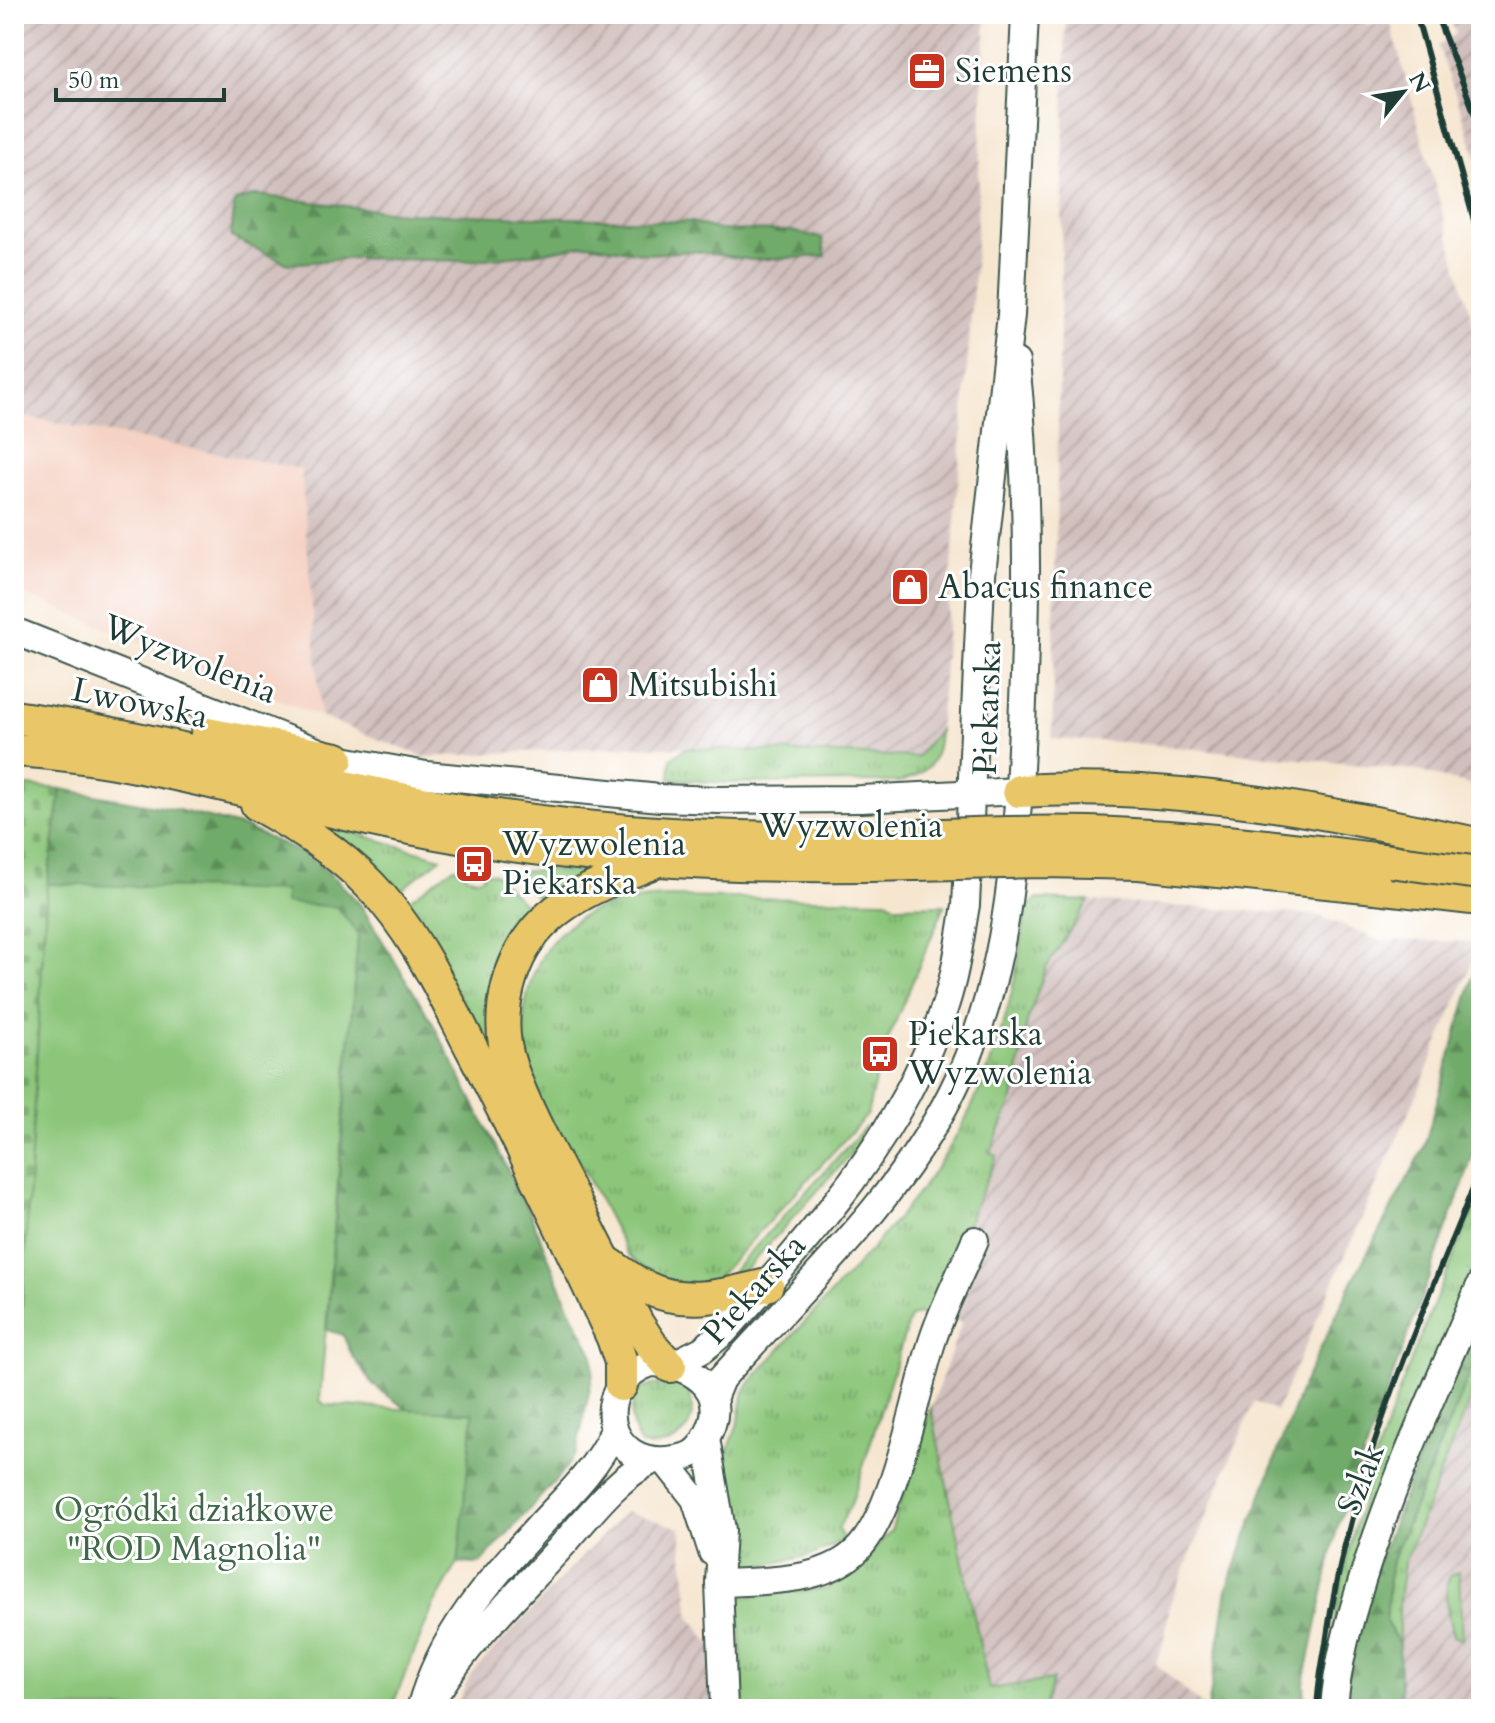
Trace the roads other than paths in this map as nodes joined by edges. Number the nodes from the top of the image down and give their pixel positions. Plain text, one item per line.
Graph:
1 (1025, 14) edge
2 (1011, 315) junction
3 (14, 631) edge
4 (26, 719) edge
5 (14, 750) edge
6 (337, 759) junction
7 (296, 776) joint
8 (226, 787) junction
9 (1019, 791) junction
10 (972, 794) junction
11 (1481, 845) edge
12 (914, 850) junction
13 (654, 861) junction
14 (1481, 873) edge
15 (1481, 899) edge
16 (975, 1240) dead end
17 (605, 1262) junction
18 (1481, 1283) edge
19 (767, 1285) junction
20 (670, 1366) junction
21 (621, 1385) junction
22 (714, 1396) junction
23 (613, 1432) junction
24 (706, 1438) junction
25 (659, 1461) junction
26 (719, 1583) junction
27 (423, 1709) edge
28 (724, 1709) edge
29 (1334, 1709) edge

1 - 2 street, Piekarska
2 - 9 street, Piekarska
2 - 10 street, Piekarska
3 - 6 street, Wyzwolenia
4 - 6 main road
4 - 7 main road, Lwowska
5 - 8 main road, Lwowska
6 - 10 street, Wyzwolenia
7 - 12 main road, Wyzwolenia
8 - 13 main road, Wyzwolenia
8 - 21 main road
9 - 10 street, Wyzwolenia
9 - 11 main road
9 - 22 street, Piekarska
10 - 19 street, Piekarska
12 - 13 main road, Wyzwolenia
12 - 14 main road, Wyzwolenia, bridge
12 - 15 main road, Wyzwolenia, bridge
13 - 17 main road
16 - 26 street
17 - 19 main road
17 - 20 main road
18 - 29 street, Szlak
19 - 20 street, Piekarska
20 - 21 street
20 - 22 street
21 - 23 street
22 - 24 street
23 - 25 street
23 - 27 street
24 - 25 street
24 - 26 street
25 - 26 street
25 - 27 street
26 - 28 street

